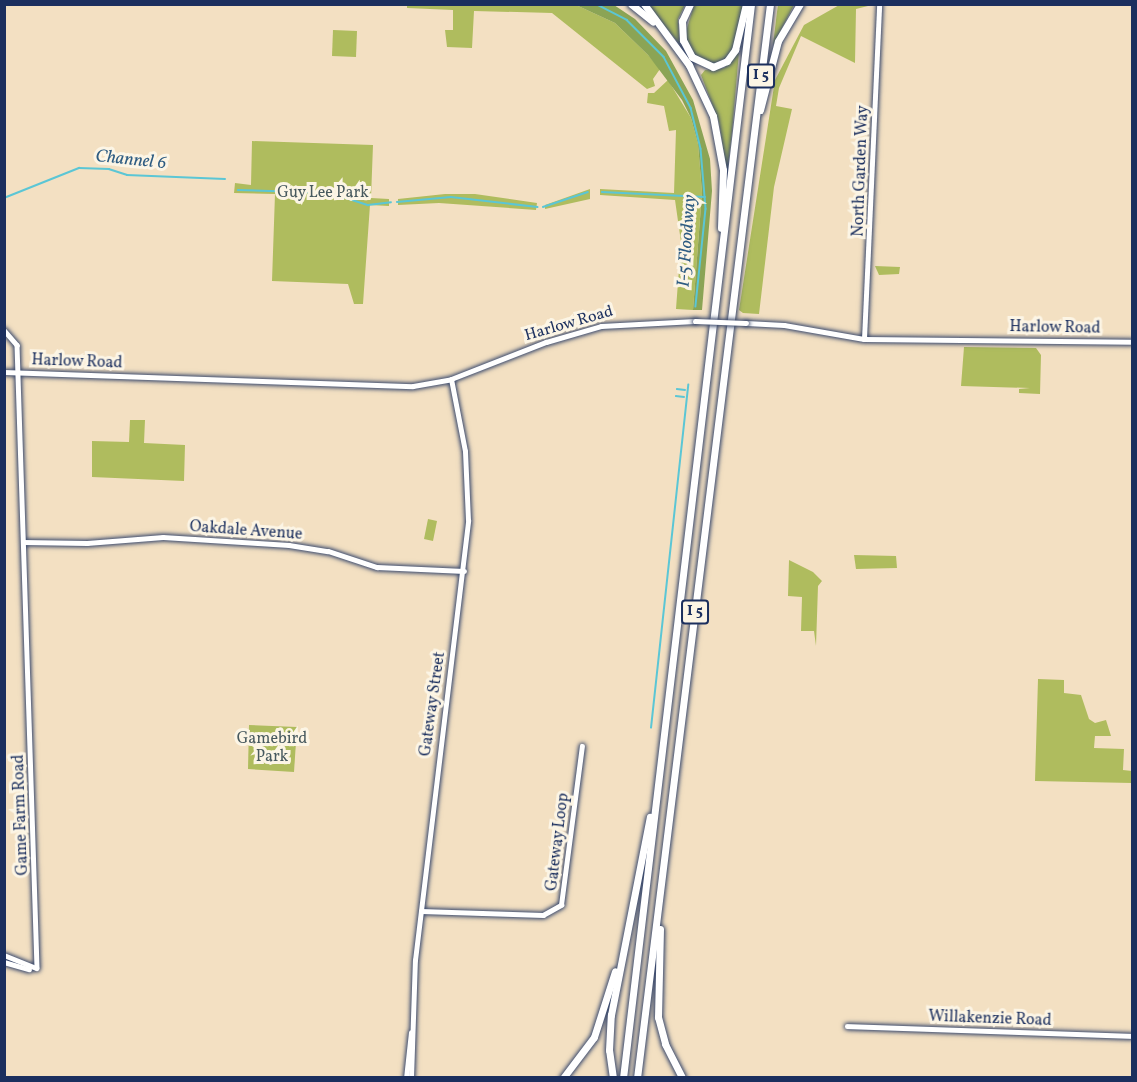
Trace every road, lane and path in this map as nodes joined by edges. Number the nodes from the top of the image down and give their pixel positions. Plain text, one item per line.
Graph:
1 (631, 4) edge
2 (644, 4) edge
3 (690, 4) edge
4 (746, 4) edge
5 (752, 4) edge
6 (770, 4) edge
7 (800, 4) edge
8 (879, 4) edge
9 (662, 29) junction
10 (750, 147) junction
11 (718, 291) junction
12 (4, 330) edge
13 (864, 339) junction
14 (1132, 342) edge
15 (4, 372) edge
16 (17, 373) junction
17 (451, 379) junction
18 (23, 542) junction
19 (464, 571) junction
20 (582, 746) dead end
21 (657, 794) junction
22 (659, 907) junction
23 (421, 910) junction
24 (626, 940) junction
25 (4, 955) edge
26 (4, 962) edge
27 (37, 969) junction
28 (847, 1026) dead end
29 (411, 1032) junction
30 (1132, 1036) edge
31 (680, 1074) edge
32 (410, 1077) edge
33 (563, 1077) edge
34 (613, 1077) edge
35 (623, 1077) edge
36 (637, 1077) edge

1 - 9 highway
2 - 9 highway
3 - 4 highway
5 - 11 highway, I 5
6 - 10 highway, I 5
7 - 10 highway
8 - 13 street, North Garden Way
9 - 11 highway
10 - 22 highway, I 5
11 - 21 highway, I 5
12 - 16 street, Game Farm Road
13 - 14 main road, Harlow Road
13 - 17 main road, Harlow Road, bridge
15 - 16 main road, Harlow Road
16 - 17 main road, Harlow Road
16 - 18 street, Game Farm Road
17 - 19 main road, Gateway Street
18 - 19 street, Oakdale Avenue
18 - 27 street, Game Farm Road
19 - 23 main road, Gateway Street
20 - 23 street, Gateway Loop
21 - 24 highway
21 - 35 highway, I 5
22 - 31 highway
22 - 36 highway, I 5
23 - 29 main road, Gateway Street
24 - 33 highway
24 - 34 highway
25 - 27 street
26 - 27 street
28 - 30 street, Willakenzie Road
29 - 32 main road, Gateway Street
29 - 32 main road, Gateway Street

